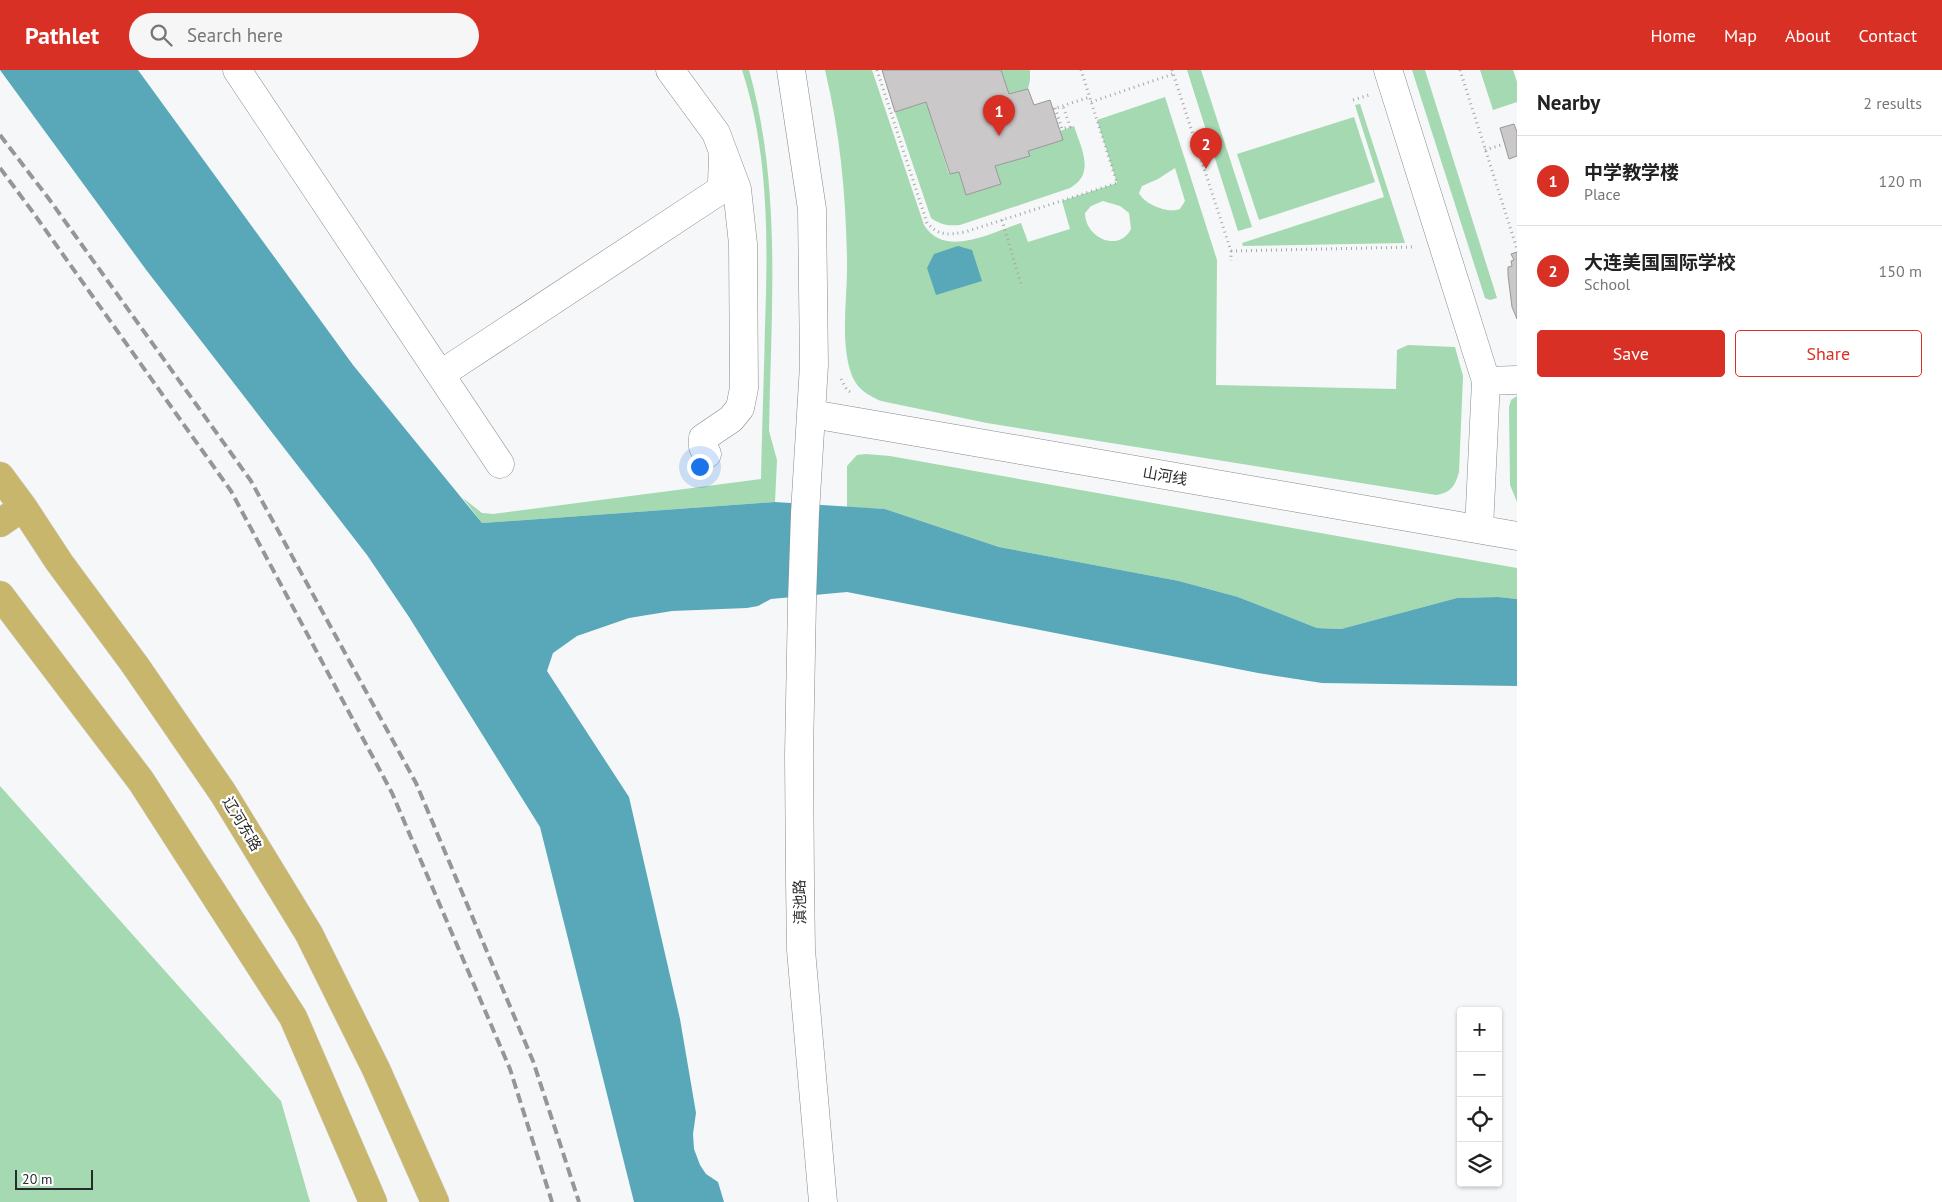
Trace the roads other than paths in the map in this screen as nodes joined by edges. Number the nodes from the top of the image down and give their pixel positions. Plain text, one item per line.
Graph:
1 (237, 70) edge
2 (670, 70) edge
3 (791, 70) edge
4 (1388, 70) edge
5 (720, 143) junction
6 (691, 210) junction
7 (743, 235) junction
8 (440, 374) junction
9 (1517, 380) edge
10 (1486, 381) junction
11 (812, 414) junction
12 (707, 454) dead end
13 (500, 464) dead end
14 (0, 476) edge
15 (23, 507) junction
16 (0, 522) edge
17 (1479, 529) junction
18 (1517, 536) edge
19 (0, 595) edge
20 (373, 1202) edge
21 (435, 1202) edge
22 (822, 1202) edge

1 - 8 street
2 - 5 street
3 - 11 street, 滇池路
4 - 10 street
5 - 6 street
5 - 7 street
6 - 7 street
6 - 8 street
7 - 12 street
8 - 13 street
9 - 10 street
10 - 17 street
11 - 17 street, 山河线
11 - 22 street, 滇池路
14 - 15 main road, 辽河东路
15 - 16 main road
15 - 21 main road, 辽河东路
17 - 18 street, 山河线
19 - 20 main road

